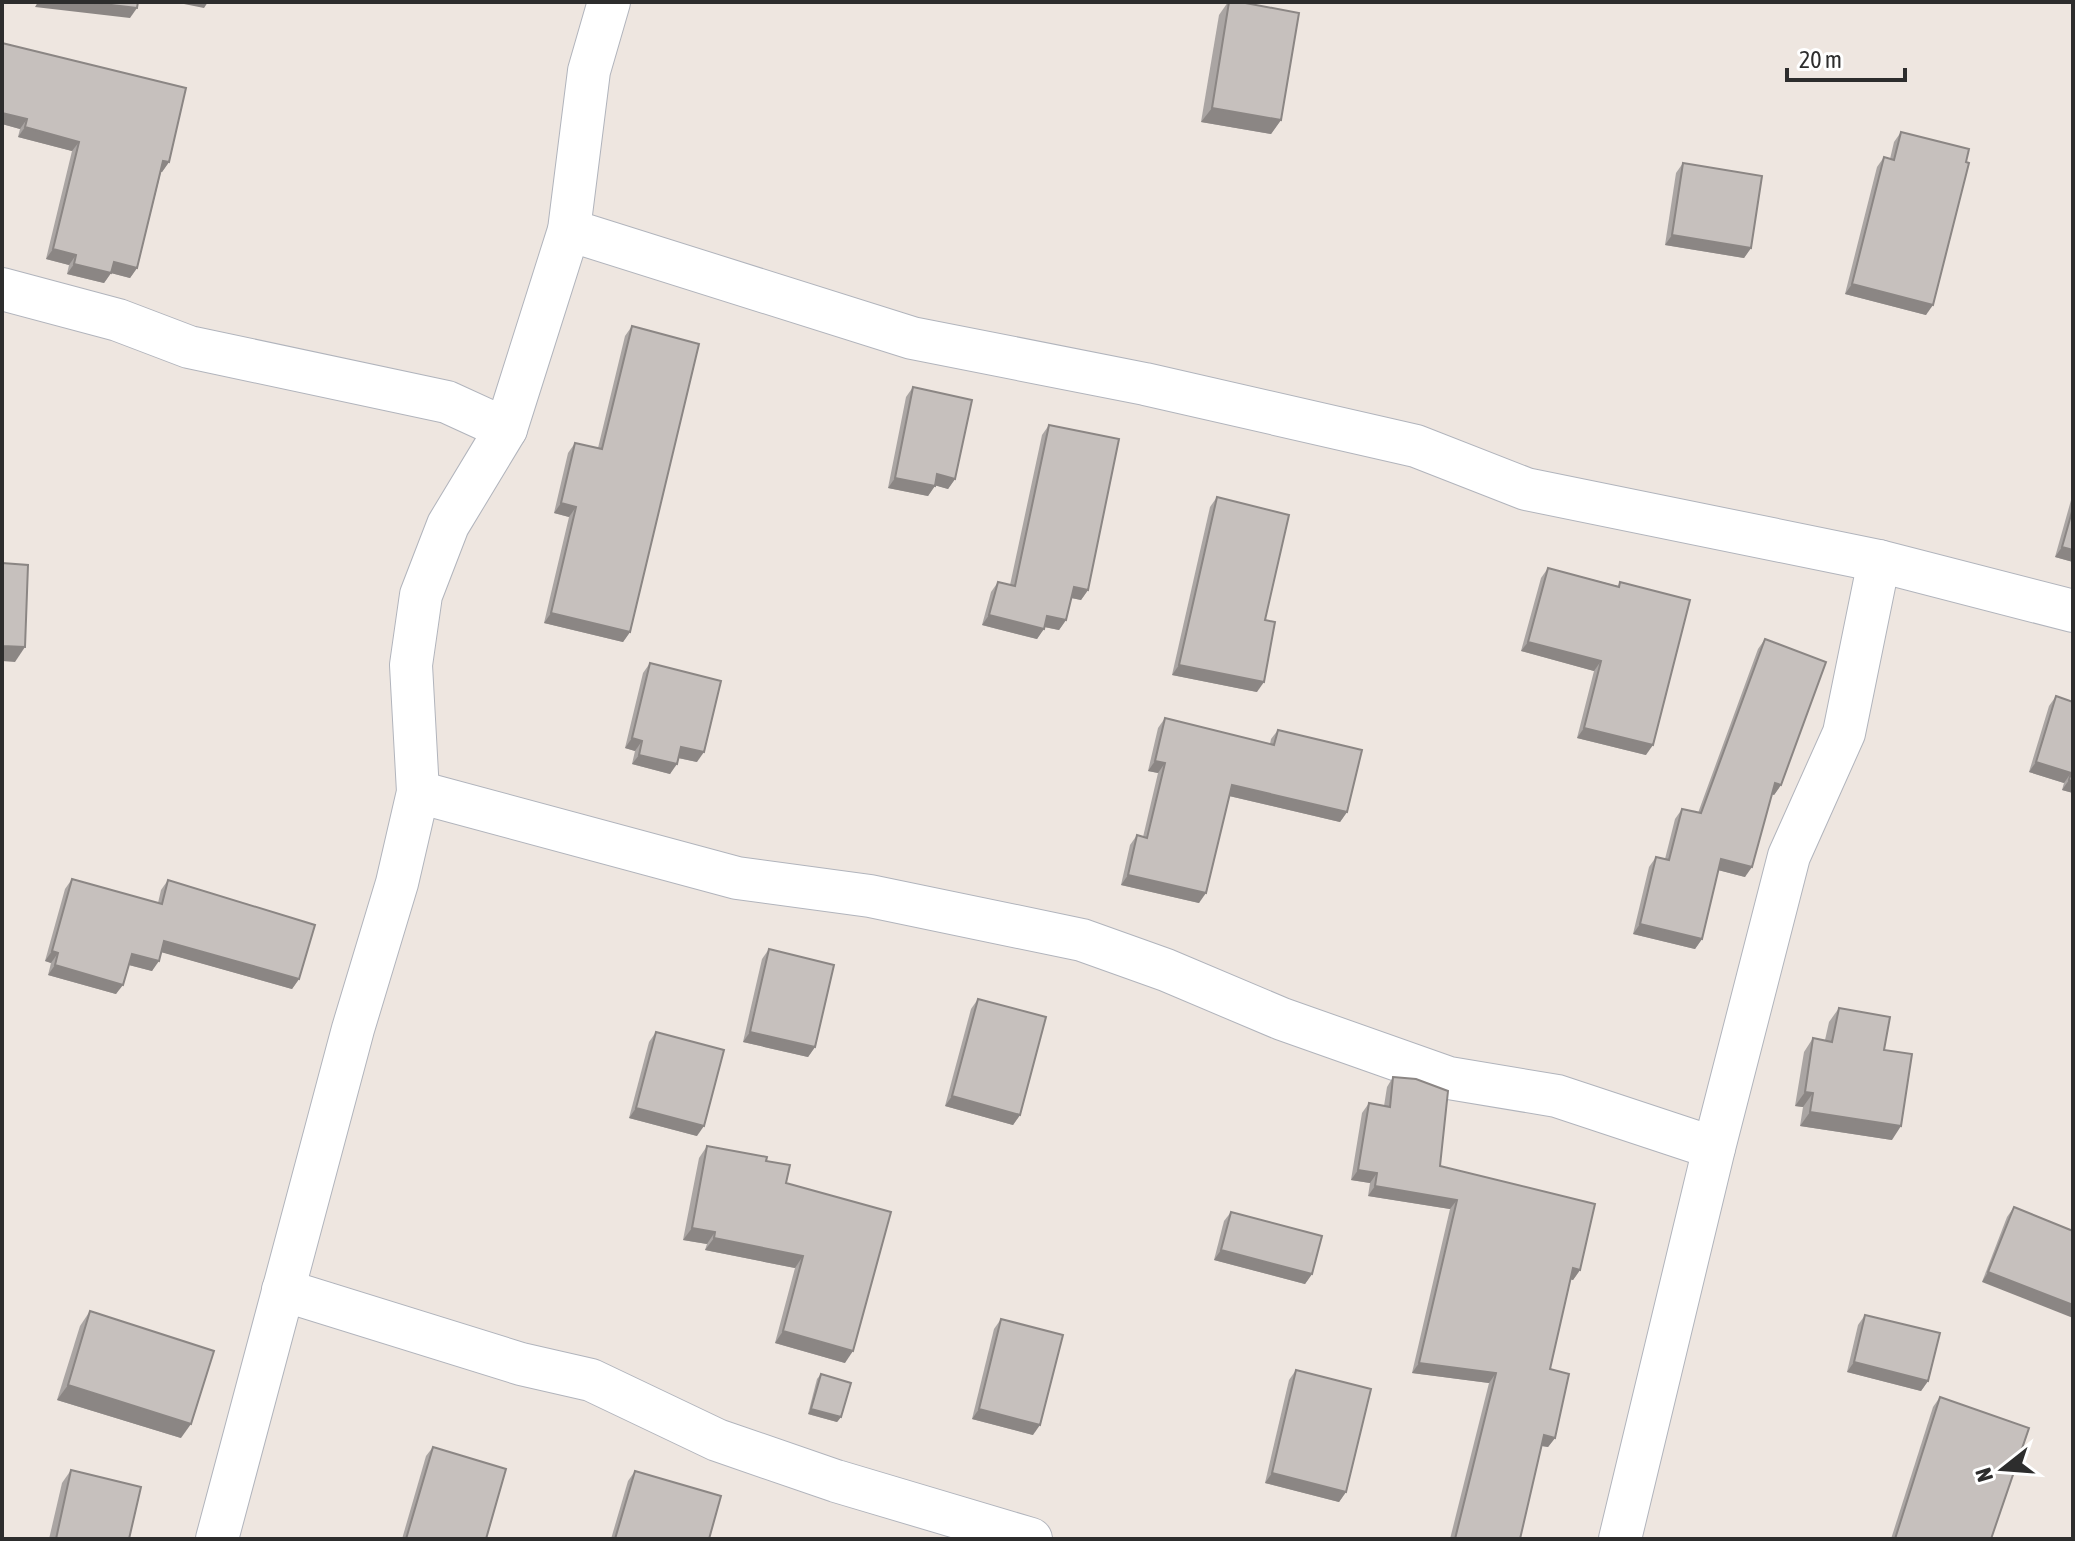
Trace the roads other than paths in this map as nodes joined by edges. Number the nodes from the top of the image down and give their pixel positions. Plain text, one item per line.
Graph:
1 (609, 2) edge
2 (569, 230) junction
3 (2, 289) edge
4 (506, 429) junction
5 (1879, 561) junction
6 (2073, 611) edge
7 (418, 792) junction
8 (1714, 1148) junction
9 (283, 1290) junction
10 (217, 1539) edge
11 (1031, 1539) edge
12 (1620, 1539) edge

1 - 2 street
2 - 4 street
2 - 5 street
3 - 4 street
4 - 7 street
5 - 6 street
5 - 8 street
7 - 8 street
7 - 9 street
8 - 12 street
9 - 10 street
9 - 11 street

